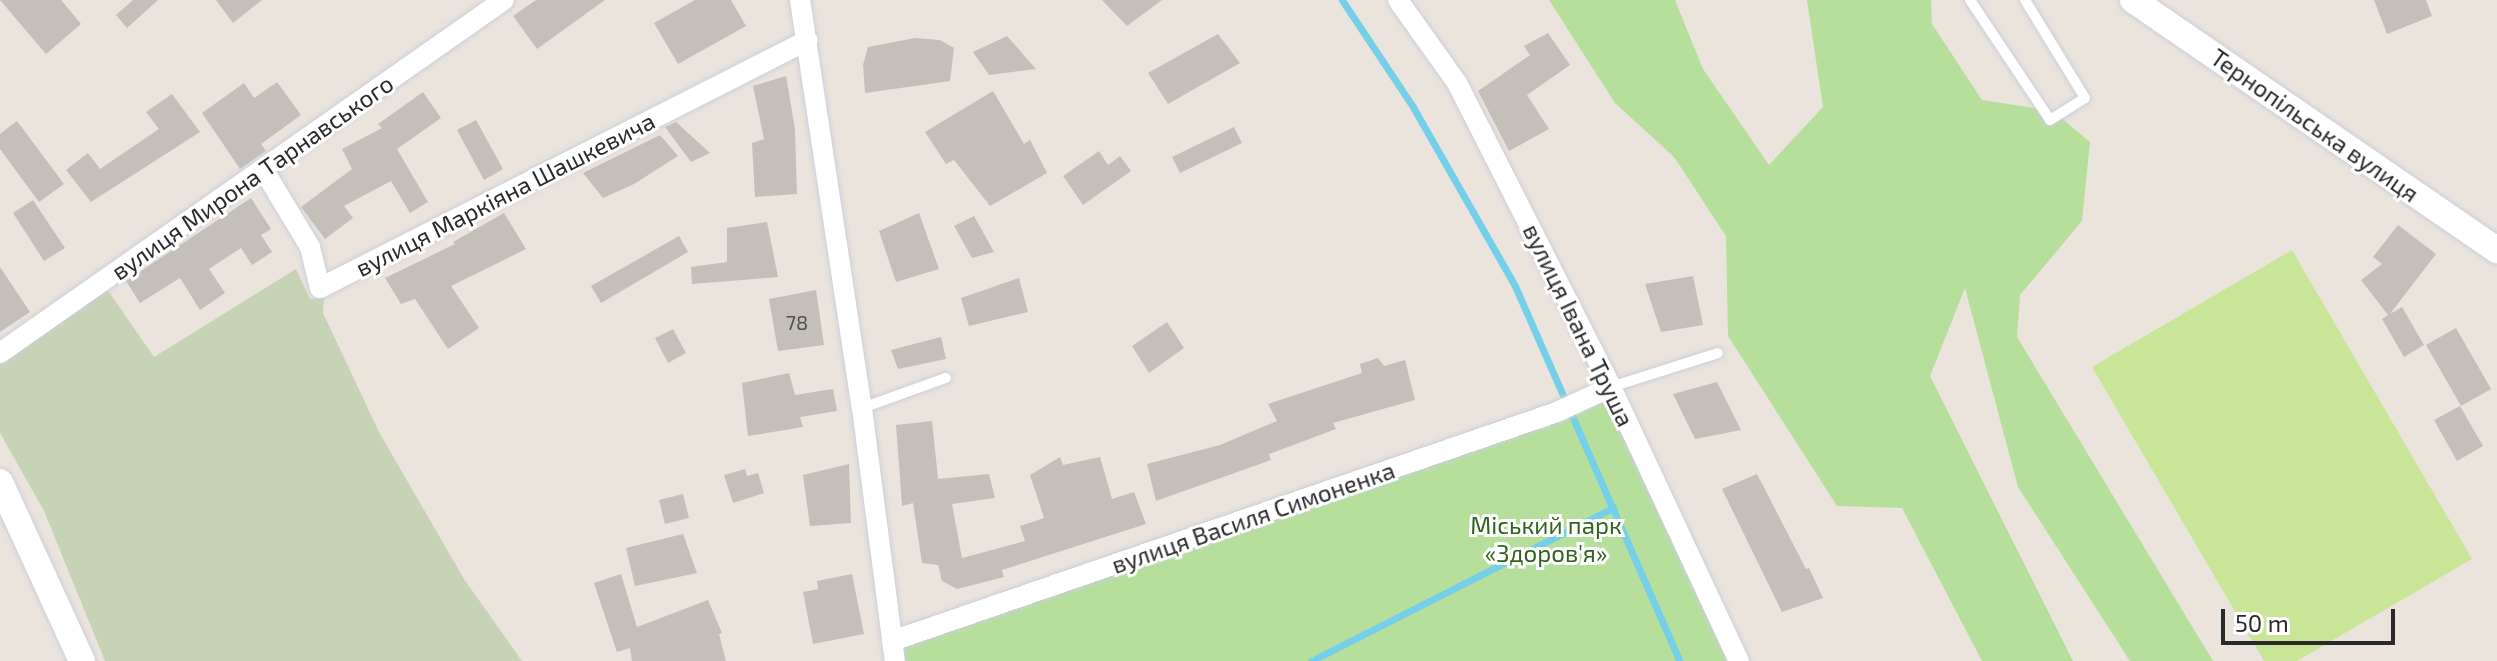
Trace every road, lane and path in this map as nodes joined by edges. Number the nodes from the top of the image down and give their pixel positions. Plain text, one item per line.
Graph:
1 (504, 0) edge
2 (800, 0) edge
3 (1398, 0) edge
4 (1970, 0) edge
5 (2025, 0) edge
6 (2133, 0) edge
7 (808, 40) junction
8 (263, 169) junction
9 (2497, 250) edge
10 (0, 353) edge
11 (1718, 353) dead end
12 (946, 378) dead end
13 (1611, 387) junction
14 (862, 408) junction
15 (0, 482) edge
16 (894, 651) edge
17 (82, 661) edge
18 (1739, 661) edge

1 - 8 street, вулиця Мирона Тарнавського
2 - 7 street
3 - 13 street, вулиця Івана Труша
4 - 5 lane
6 - 9 street, Тернопільська вулиця
7 - 8 street, вулиця Маркіяна Шашкевича
7 - 14 street
8 - 10 street, вулиця Мирона Тарнавського
11 - 13 lane
12 - 14 lane
13 - 16 street, вулиця Василя Симоненка
13 - 18 street, вулиця Івана Труша
14 - 16 street
15 - 17 street

